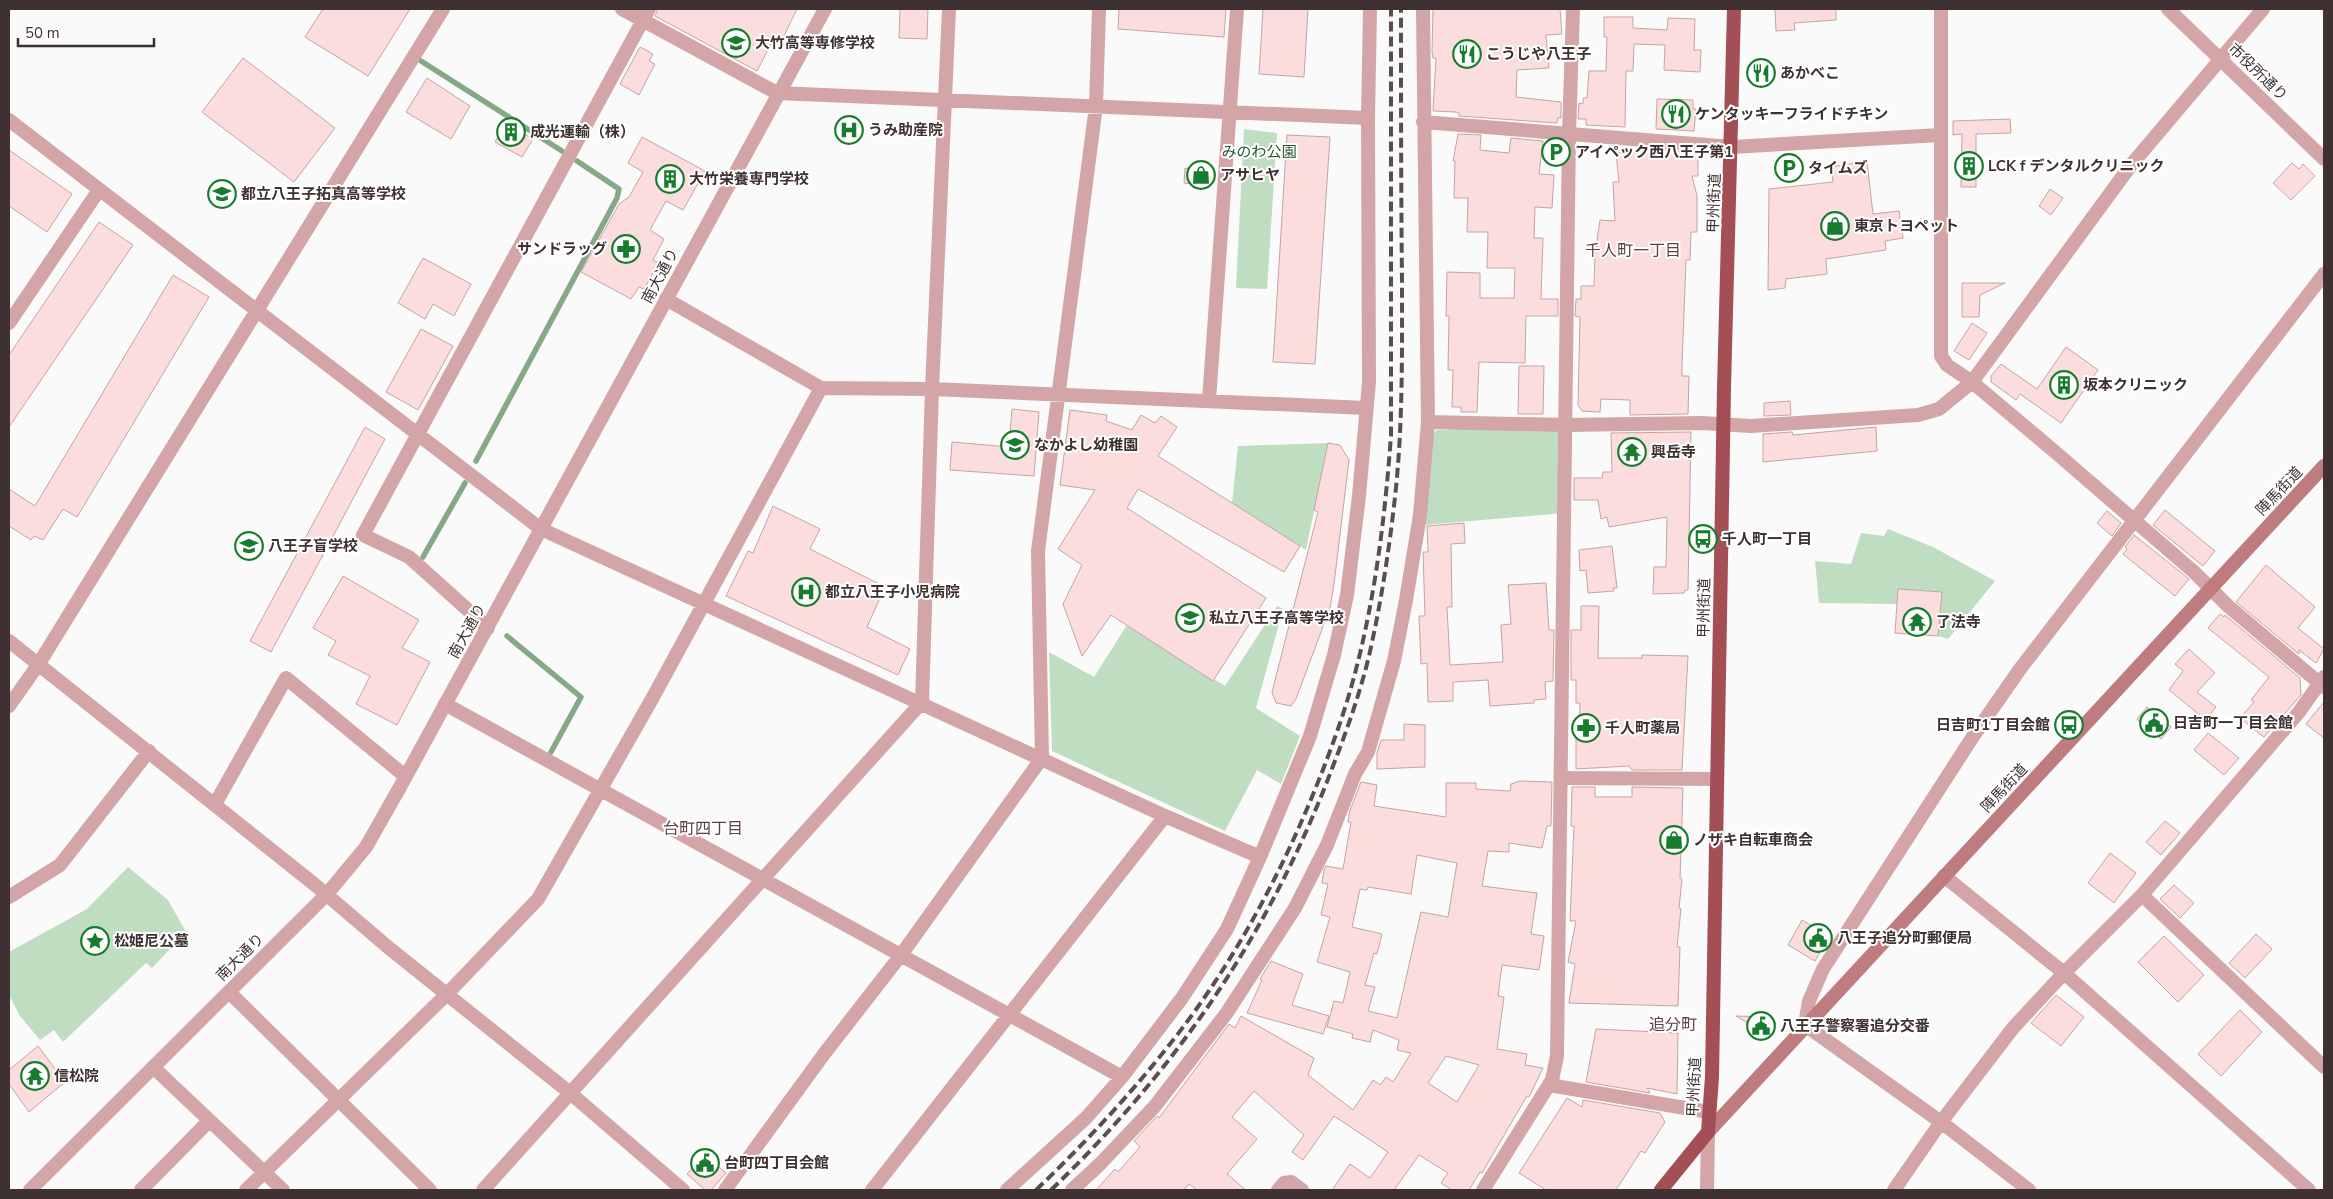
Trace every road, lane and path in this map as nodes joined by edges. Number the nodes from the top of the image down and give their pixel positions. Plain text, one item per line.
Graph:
1 (443, 9) edge
2 (622, 9) edge
3 (825, 9) edge
4 (949, 9) edge
5 (1099, 9) edge
6 (1238, 9) edge
7 (1370, 9) edge
8 (1422, 9) edge
9 (1573, 9) edge
10 (1734, 9) edge
11 (1940, 9) edge
12 (2168, 9) edge
13 (2263, 9) edge
14 (646, 15) edge
15 (2220, 58) junction
16 (778, 93) junction
17 (947, 100) junction
18 (1096, 106) junction
19 (1230, 112) junction
20 (1368, 118) junction
21 (9, 120) edge
22 (1423, 122) junction
23 (1568, 134) junction
24 (1940, 135) junction
25 (1732, 148) junction
26 (2324, 159) edge
27 (99, 190) junction
28 (2324, 274) edge
29 (666, 299) junction
30 (257, 311) junction
31 (9, 323) edge
32 (1972, 382) junction
33 (821, 388) junction
34 (932, 389) junction
35 (1058, 395) junction
36 (1209, 400) junction
37 (1366, 408) junction
38 (1428, 422) junction
39 (1724, 424) junction
40 (1566, 425) junction
41 (416, 434) junction
42 (2324, 466) edge
43 (2134, 521) junction
44 (541, 529) junction
45 (2212, 588) junction
46 (704, 604) junction
47 (488, 628) junction
48 (9, 640) edge
49 (38, 665) junction
50 (2323, 682) edge
51 (922, 702) junction
52 (446, 704) junction
53 (9, 706) edge
54 (149, 751) junction
55 (1042, 758) junction
56 (405, 776) junction
57 (1561, 778) junction
58 (1717, 779) junction
59 (600, 791) junction
60 (215, 804) junction
61 (1165, 816) junction
62 (1260, 857) junction
63 (1944, 876) junction
64 (762, 880) junction
65 (327, 894) junction
66 (2142, 895) junction
67 (9, 897) edge
68 (901, 955) junction
69 (2064, 972) junction
70 (229, 992) junction
71 (446, 994) junction
72 (1010, 1015) junction
73 (1806, 1025) junction
74 (153, 1067) junction
75 (2324, 1067) edge
76 (1122, 1077) junction
77 (1549, 1085) junction
78 (569, 1092) junction
79 (337, 1101) junction
80 (1709, 1112) junction
81 (210, 1121) junction
82 (1941, 1122) junction
83 (1708, 1132) junction
84 (264, 1173) junction
85 (30, 1190) edge
86 (141, 1190) edge
87 (246, 1190) edge
88 (282, 1190) edge
89 (430, 1190) edge
90 (483, 1190) edge
91 (683, 1190) edge
92 (725, 1190) edge
93 (872, 1190) edge
94 (1007, 1190) edge
95 (1072, 1190) edge
96 (1278, 1190) edge
97 (1302, 1190) edge
98 (1483, 1190) edge
99 (1661, 1190) edge
100 (1707, 1190) edge
101 (1894, 1190) edge
102 (2028, 1190) edge
103 (2309, 1190) edge

1 - 30 street
2 - 14 street
3 - 16 street, 南大通り
4 - 17 street
5 - 18 street
6 - 19 street
7 - 20 street
8 - 22 street
9 - 23 street
10 - 25 highway, 甲州街道
11 - 24 street
12 - 15 street, 市役所通り
13 - 15 street
14 - 16 street
14 - 41 street
15 - 26 street, 市役所通り
15 - 32 street
16 - 17 street
16 - 29 street, 南大通り
17 - 18 street
17 - 34 street
18 - 19 street
18 - 35 street
19 - 20 street
19 - 36 street
20 - 37 street
21 - 27 street
22 - 23 street
22 - 38 street
23 - 25 street
23 - 40 street
24 - 25 street
24 - 32 street
25 - 39 highway, 甲州街道
27 - 30 street
27 - 31 street
28 - 43 street
29 - 33 street
29 - 44 street, 南大通り
30 - 41 street
30 - 49 street
32 - 39 street
32 - 43 street
33 - 34 street
33 - 46 street
34 - 35 street
34 - 51 street
35 - 36 street
35 - 55 street
36 - 37 street
37 - 62 street
38 - 40 street
38 - 95 street
39 - 40 street
39 - 58 highway, 甲州街道
40 - 57 street
41 - 44 street
41 - 47 street
42 - 45 main road, 陣馬街道
43 - 45 street
43 - 73 street
44 - 46 street
44 - 47 street, 南大通り
45 - 50 street
45 - 63 main road, 陣馬街道
46 - 51 street
46 - 59 street
47 - 52 street, 南大通り
48 - 49 street
49 - 53 street
49 - 54 street
50 - 66 street
51 - 55 street
51 - 64 street
52 - 56 street, 南大通り
52 - 59 street
54 - 60 street
54 - 67 street
55 - 61 street
55 - 68 street
56 - 60 street
56 - 65 street, 南大通り
57 - 58 street
57 - 77 street
58 - 80 highway, 甲州街道
59 - 64 street
59 - 71 street
60 - 65 street
61 - 62 street
61 - 72 street
62 - 76 street
63 - 69 street
63 - 73 main road, 陣馬街道
64 - 68 street
64 - 78 street
65 - 70 street, 南大通り
65 - 71 street
66 - 69 street
66 - 75 street
68 - 72 street
68 - 92 street
69 - 82 street
69 - 103 street
70 - 74 street, 南大通り
70 - 79 street
71 - 78 street
71 - 79 street
72 - 76 street
72 - 93 street
73 - 82 street
73 - 83 main road, 陣馬街道
74 - 81 street
74 - 85 street, 南大通り
76 - 94 street
77 - 80 street
77 - 98 street
78 - 90 street
78 - 91 street
79 - 84 street
79 - 89 street
80 - 83 highway, 甲州街道
81 - 84 street
81 - 86 street
82 - 101 street
82 - 102 street
83 - 99 highway, 甲州街道
83 - 100 street
84 - 87 street
84 - 88 street
96 - 97 street

